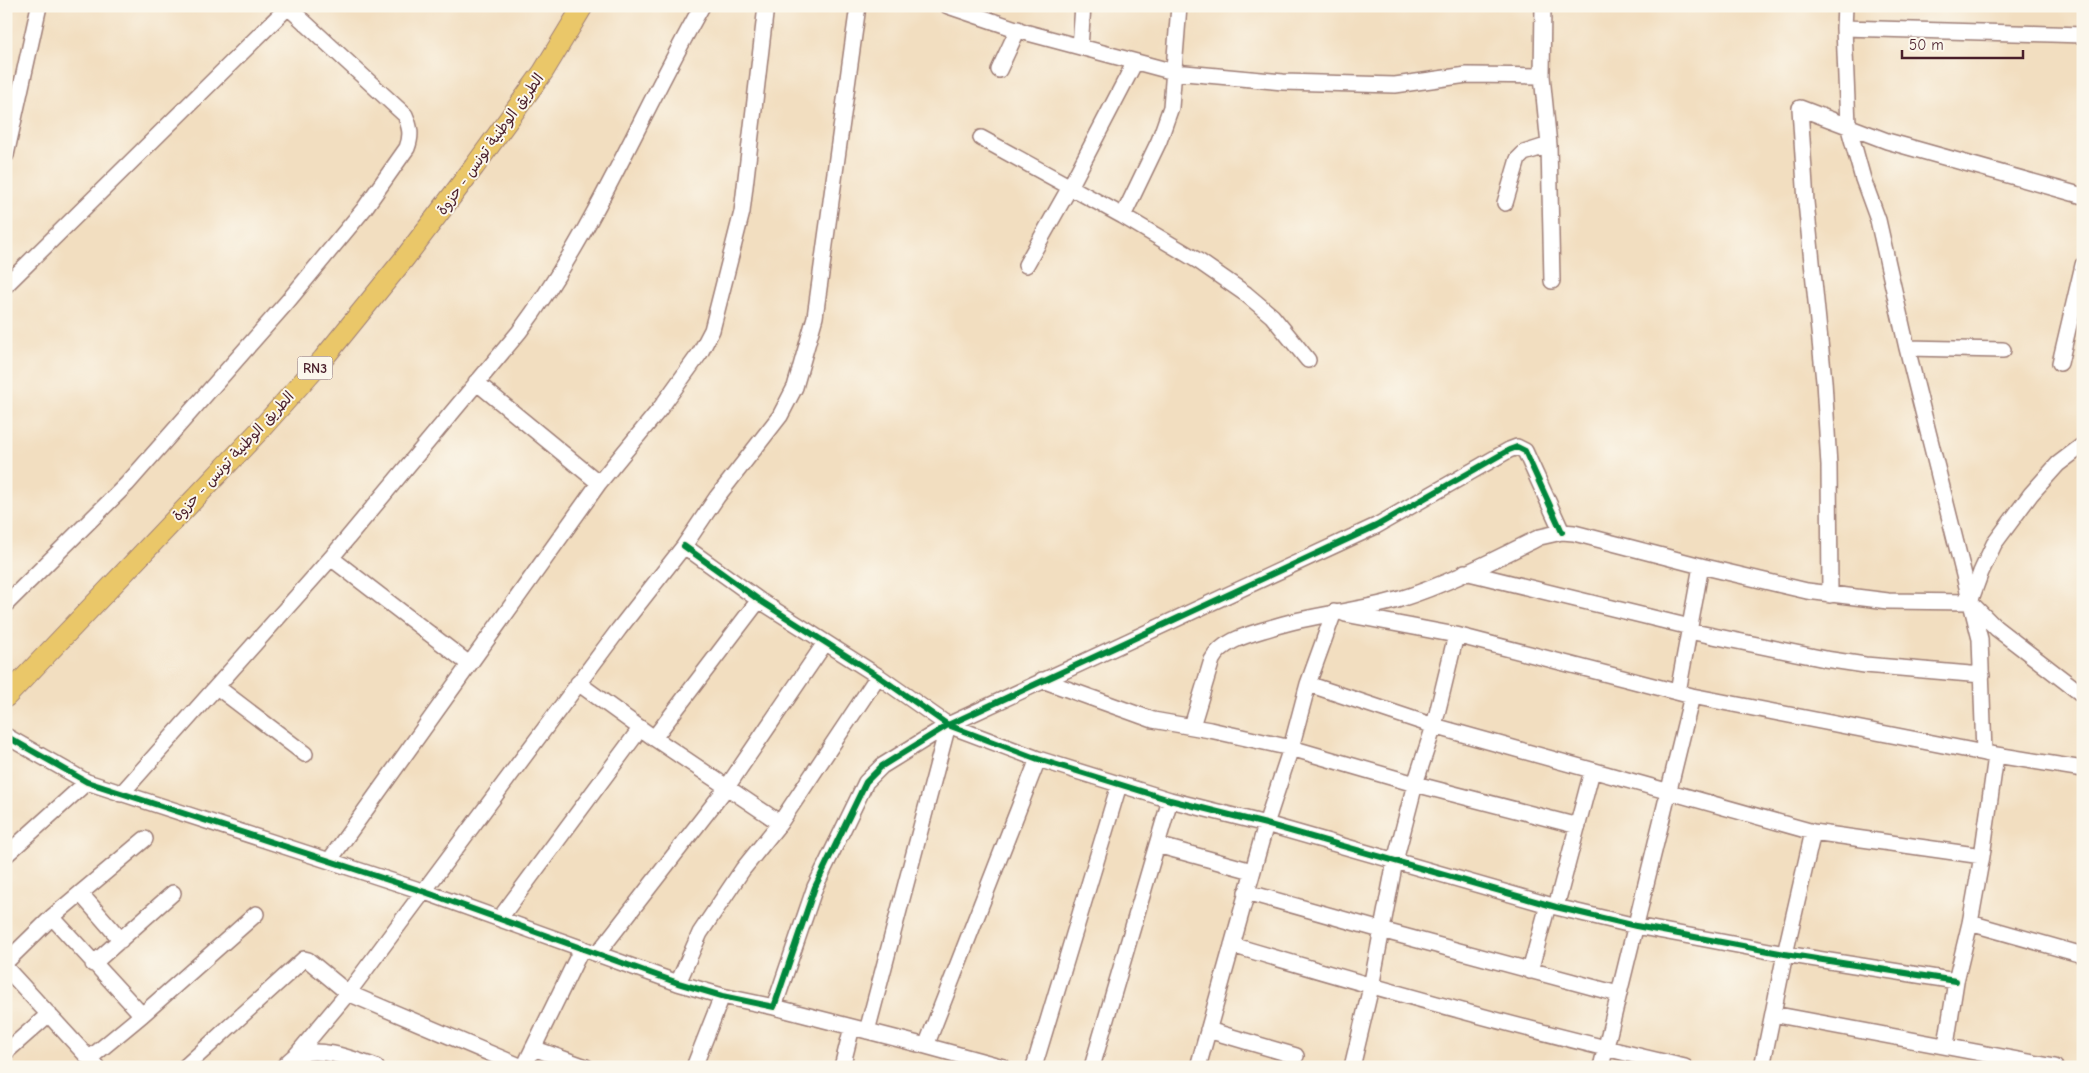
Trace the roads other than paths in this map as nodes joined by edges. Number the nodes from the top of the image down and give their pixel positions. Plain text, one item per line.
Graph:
1 (39, 6) edge
2 (582, 6) edge
3 (702, 6) edge
4 (766, 6) edge
5 (858, 6) edge
6 (948, 6) edge
7 (1083, 6) edge
8 (1179, 6) edge
9 (1543, 6) edge
10 (1845, 6) edge
11 (289, 7) edge
12 (1844, 28) junction
13 (1018, 29) junction
14 (2083, 35) edge
15 (1080, 48) junction
16 (1135, 62) junction
17 (999, 70) dead end
18 (1174, 72) junction
19 (1542, 76) junction
20 (1848, 125) junction
21 (981, 138) dead end
22 (1549, 145) junction
23 (6, 155) edge
24 (1070, 187) junction
25 (2083, 196) edge
26 (1504, 203) dead end
27 (1122, 216) junction
28 (1026, 265) dead end
29 (2083, 265) edge
30 (1552, 281) dead end
31 (6, 285) edge
32 (1907, 348) junction
33 (2003, 350) dead end
34 (1308, 360) dead end
35 (2060, 363) dead end
36 (476, 382) junction
37 (2083, 445) edge
38 (599, 482) junction
39 (1562, 532) junction
40 (684, 546) junction
41 (331, 558) junction
42 (1701, 566) junction
43 (1465, 572) junction
44 (1830, 595) junction
45 (759, 600) junction
46 (1970, 602) junction
47 (6, 604) edge
48 (1334, 612) junction
49 (1689, 629) junction
50 (1456, 635) junction
51 (825, 643) junction
52 (469, 664) junction
53 (1982, 675) junction
54 (878, 676) junction
55 (1042, 680) junction
56 (578, 683) junction
57 (1308, 684) junction
58 (217, 687) junction
59 (1685, 694) junction
60 (2083, 695) edge
61 (6, 697) edge
62 (948, 725) junction
63 (1192, 726) junction
64 (1434, 726) junction
65 (640, 729) junction
66 (654, 738) junction
67 (8, 740) edge
68 (1291, 748) junction
69 (305, 754) dead end
70 (1990, 754) junction
71 (1038, 759) junction
72 (2083, 769) edge
73 (1592, 771) junction
74 (87, 782) junction
75 (1119, 784) junction
76 (1415, 784) junction
77 (727, 787) junction
78 (1667, 792) junction
79 (121, 794) junction
80 (1170, 800) junction
81 (780, 823) junction
82 (1266, 824) junction
83 (1578, 826) junction
84 (1813, 832) junction
85 (145, 839) dead end
86 (1157, 844) junction
87 (6, 855) edge
88 (1982, 856) junction
89 (329, 861) junction
90 (1395, 861) junction
91 (1252, 871) junction
92 (425, 892) junction
93 (1246, 892) junction
94 (174, 893) dead end
95 (81, 894) junction
96 (1552, 906) junction
97 (256, 914) dead end
98 (52, 917) junction
99 (500, 918) junction
100 (1970, 923) junction
101 (1636, 926) junction
102 (1381, 930) junction
103 (121, 940) junction
104 (1232, 945) junction
105 (582, 948) junction
106 (598, 953) junction
107 (1785, 954) junction
108 (2083, 955) edge
109 (6, 962) edge
110 (93, 964) junction
111 (6, 968) edge
112 (1530, 971) junction
113 (1956, 981) junction
114 (678, 983) junction
115 (1371, 987) junction
116 (348, 993) junction
117 (1618, 994) junction
118 (722, 996) junction
119 (774, 1007) junction
120 (49, 1014) junction
121 (1773, 1014) junction
122 (142, 1015) junction
123 (852, 1027) junction
124 (1208, 1030) junction
125 (867, 1031) junction
126 (1946, 1045) junction
127 (926, 1046) junction
128 (533, 1048) junction
129 (1606, 1049) junction
130 (6, 1052) edge
131 (1296, 1056) dead end
132 (296, 1061) edge
133 (93, 1063) edge
134 (185, 1067) edge
135 (283, 1067) edge
136 (376, 1067) edge
137 (523, 1067) edge
138 (586, 1067) edge
139 (694, 1067) edge
140 (842, 1067) edge
141 (1003, 1067) edge
142 (1034, 1067) edge
143 (1092, 1067) edge
144 (1198, 1067) edge
145 (1352, 1067) edge
146 (1601, 1067) edge
147 (1685, 1067) edge
148 (1762, 1067) edge
149 (2055, 1067) edge

1 - 23 street
2 - 61 main road, الطريق الوطنية تونس - حزوة / RN3
3 - 36 street
4 - 38 street
5 - 40 street
6 - 13 street
7 - 15 street
8 - 18 street
9 - 19 street
10 - 12 street
11 - 31 street
11 - 47 street
12 - 14 street
12 - 20 street
13 - 15 street
13 - 17 street
15 - 16 street
16 - 18 street
16 - 24 street
18 - 19 street
18 - 27 street
19 - 22 street
20 - 25 street
20 - 32 street
20 - 44 street
21 - 24 street
22 - 26 street
22 - 30 street
24 - 27 street
24 - 28 street
27 - 34 street
29 - 35 street
32 - 33 street
32 - 46 street
36 - 38 street
36 - 41 street
37 - 46 street
38 - 52 street
39 - 42 street
39 - 43 street
39 - 55 street
40 - 45 street
40 - 56 street
41 - 52 street
41 - 58 street
42 - 44 street
42 - 49 street
43 - 48 street
43 - 49 street
44 - 46 street
45 - 51 street
45 - 66 street
46 - 53 street
46 - 60 street
48 - 50 street
48 - 57 street
48 - 63 street
49 - 53 street
49 - 59 street
50 - 59 street
50 - 64 street
51 - 54 street
51 - 77 street
52 - 89 street
53 - 70 street
54 - 62 street
54 - 81 street
55 - 62 street
55 - 63 street
56 - 65 street
56 - 92 street
57 - 64 street
57 - 68 street
58 - 69 street
58 - 79 street
59 - 70 street
59 - 78 street
62 - 71 street
62 - 119 street
62 - 125 street
63 - 68 street
64 - 73 street
64 - 76 street
65 - 66 street
65 - 99 street
66 - 77 street
67 - 74 street
68 - 76 street
68 - 82 street
70 - 72 street
70 - 88 street
71 - 75 street
71 - 127 street
73 - 78 street
73 - 83 street
74 - 79 street
74 - 87 street
75 - 80 street
75 - 142 street
76 - 83 street
76 - 90 street
77 - 81 street
77 - 106 street
78 - 84 street
78 - 101 street
79 - 89 street
80 - 82 street
80 - 86 street
81 - 114 street
82 - 90 street
82 - 91 street
83 - 96 street
84 - 88 street
84 - 107 street
85 - 95 street
86 - 91 street
86 - 143 street
88 - 100 street
89 - 92 street
90 - 96 street
90 - 102 street
91 - 93 street
92 - 99 street
92 - 116 street
93 - 102 street
93 - 104 street
94 - 103 street
95 - 98 street
95 - 103 street
96 - 101 street
96 - 112 street
97 - 122 street
98 - 109 street
98 - 110 street
99 - 105 street
100 - 108 street
100 - 113 street
101 - 107 street
101 - 117 street
102 - 112 street
102 - 115 street
103 - 110 street
104 - 115 street
104 - 124 street
105 - 106 street
105 - 128 street
106 - 114 street
107 - 113 street
107 - 121 street
110 - 122 street
111 - 120 street
112 - 117 street
113 - 126 street
114 - 118 street
115 - 129 street
115 - 145 street
116 - 132 street
116 - 134 street
116 - 137 street
117 - 129 street
118 - 119 street
118 - 139 street
119 - 123 street
120 - 130 street
120 - 133 street
121 - 126 street
121 - 148 street
122 - 133 street
123 - 125 street
123 - 140 street
124 - 131 street
124 - 144 street
125 - 127 street
126 - 149 street
127 - 141 street
128 - 137 street
128 - 138 street
129 - 146 street
129 - 147 street
132 - 135 street
132 - 136 street

